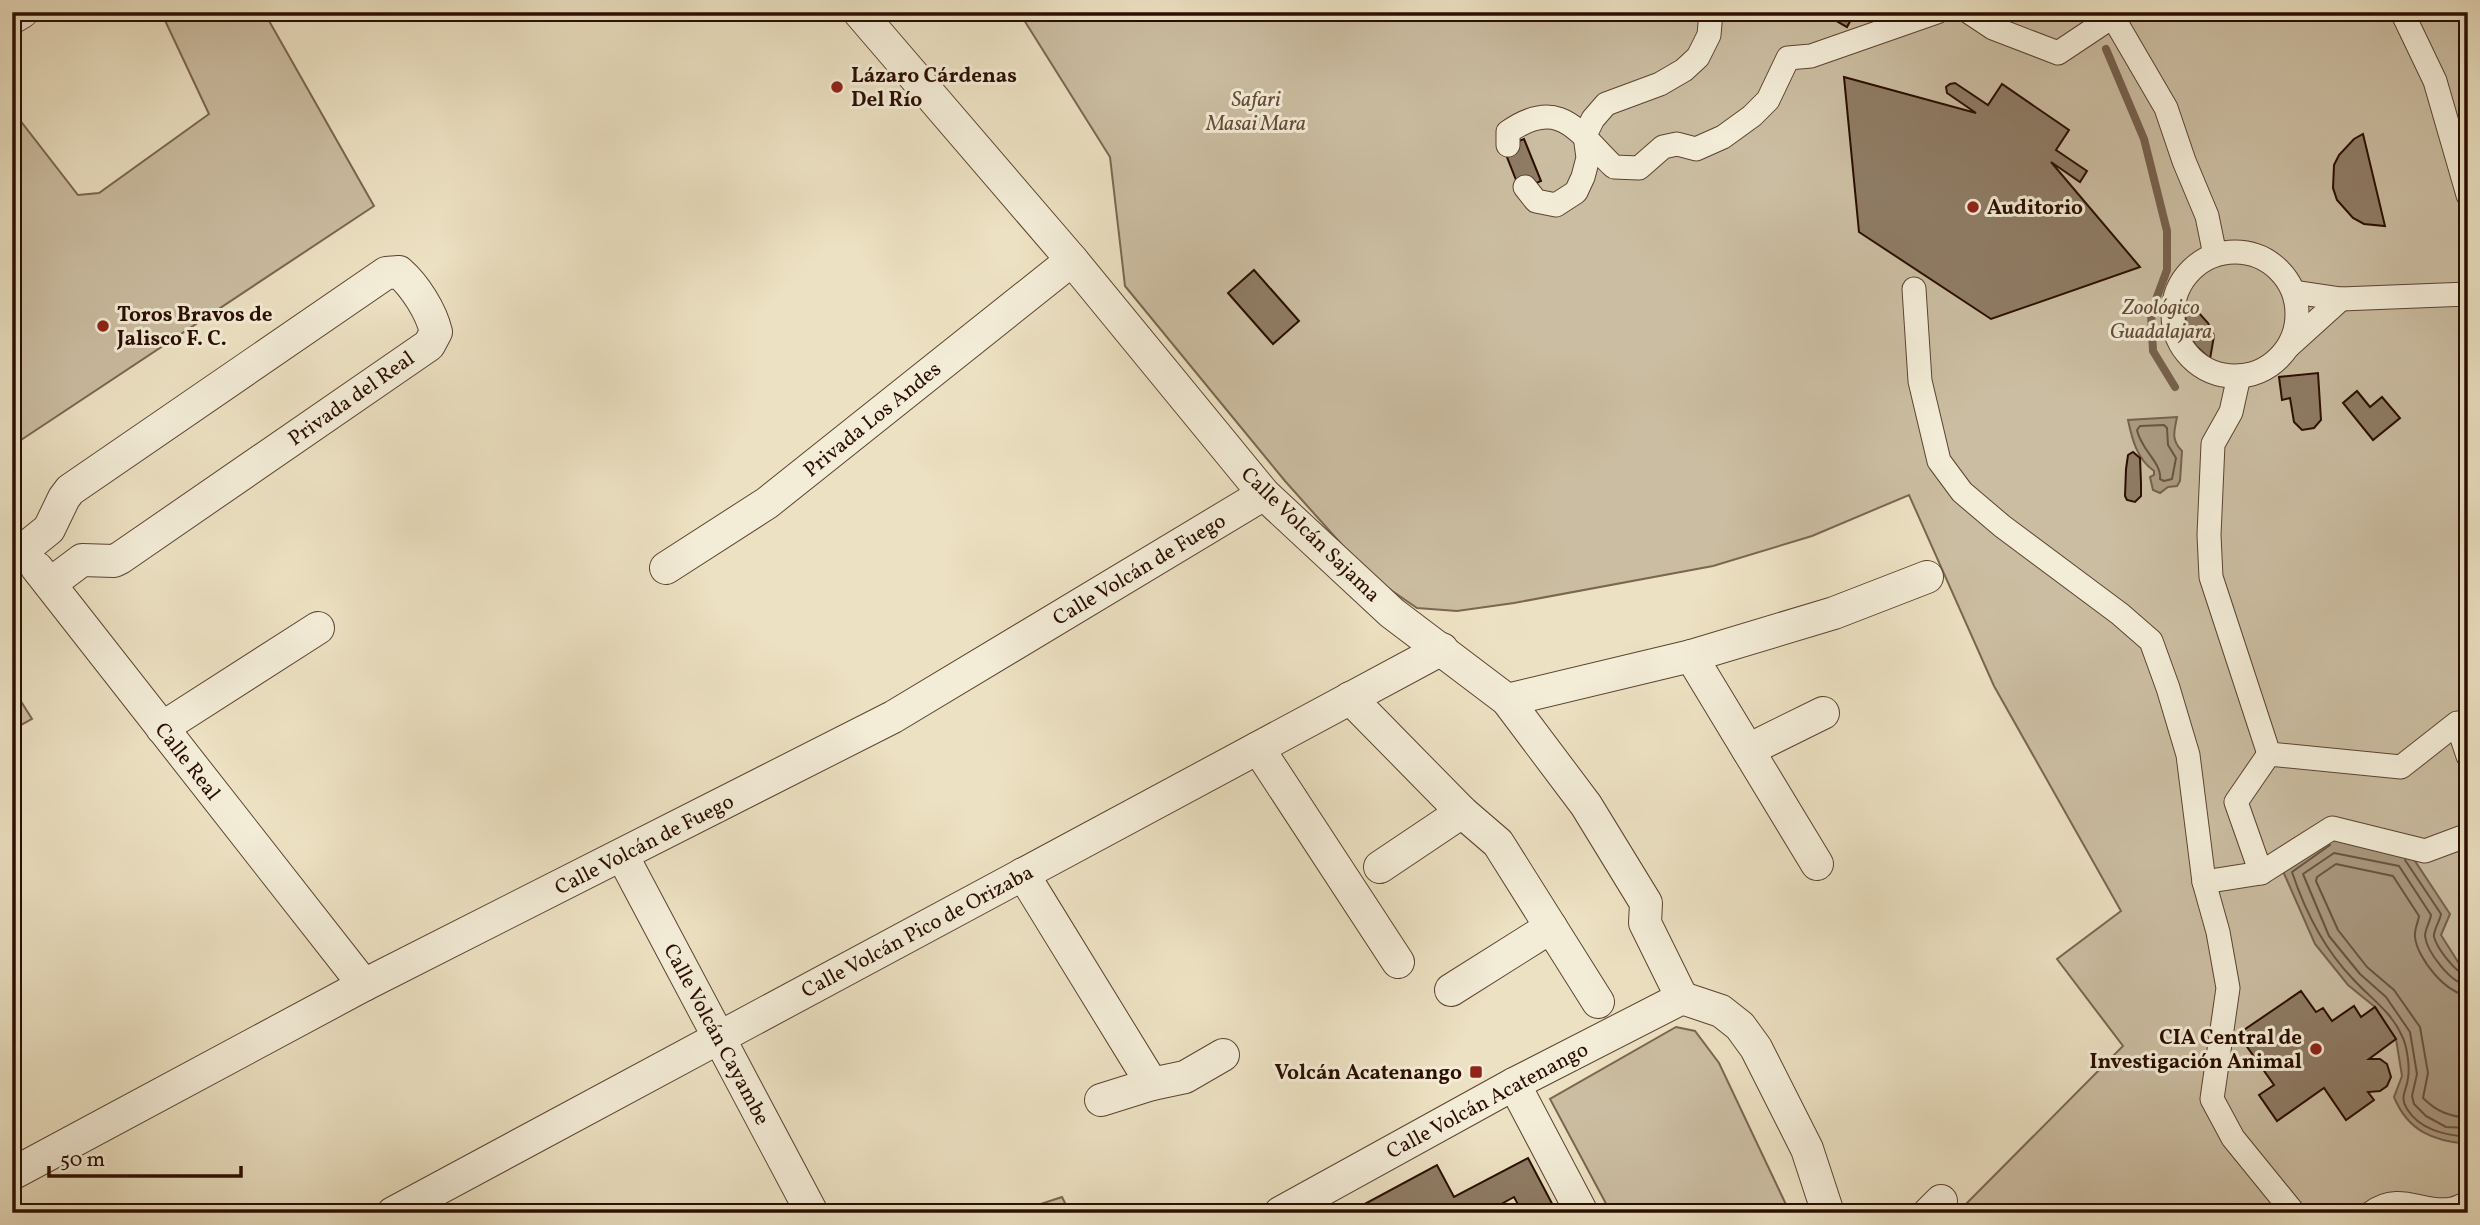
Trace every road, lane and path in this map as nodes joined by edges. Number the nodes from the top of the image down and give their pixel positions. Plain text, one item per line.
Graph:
1 (22, 12) edge
2 (859, 12) edge
3 (1711, 12) edge
4 (1937, 12) edge
5 (1969, 12) edge
6 (2402, 12) edge
7 (2111, 15) edge
8 (12, 18) edge
9 (1585, 135) junction
10 (1508, 145) dead end
11 (1525, 187) dead end
12 (2468, 195) edge
13 (2215, 255) junction
14 (1072, 260) junction
15 (1914, 289) dead end
16 (2294, 292) junction
17 (2468, 294) edge
18 (2341, 299) junction
19 (2288, 348) junction
20 (2239, 376) junction
21 (1264, 494) junction
22 (18, 543) edge
23 (666, 568) dead end
24 (1927, 577) dead end
25 (50, 584) junction
26 (318, 628) dead end
27 (1442, 649) junction
28 (1691, 656) junction
29 (1350, 698) junction
30 (1507, 700) junction
31 (1823, 713) dead end
32 (162, 728) junction
33 (1258, 748) junction
34 (1748, 751) junction
35 (2269, 754) junction
36 (2468, 756) edge
37 (1462, 813) junction
38 (2468, 835) edge
39 (622, 855) junction
40 (1817, 864) dead end
41 (1380, 867) dead end
42 (2261, 873) junction
43 (1023, 874) junction
44 (2204, 882) junction
45 (1551, 927) junction
46 (1398, 962) dead end
47 (363, 985) junction
48 (1451, 989) dead end
49 (1693, 993) junction
50 (1598, 1002) dead end
51 (718, 1038) junction
52 (1223, 1055) dead end
53 (1514, 1083) junction
54 (1152, 1084) junction
55 (1101, 1100) dead end
56 (12, 1174) edge
57 (2468, 1203) edge
58 (393, 1213) edge
59 (812, 1213) edge
60 (1280, 1213) edge
61 (1582, 1213) edge
62 (1828, 1213) edge
63 (2294, 1213) edge
64 (2371, 1213) edge

1 - 8 street
2 - 14 street, Calle Volcán Sajama
3 - 9 street
4 - 9 street
5 - 7 street
6 - 12 street
7 - 13 street
9 - 10 street
9 - 11 street
13 - 16 street
13 - 20 street
14 - 21 street, Calle Volcán Sajama
14 - 23 street, Privada Los Andes
15 - 44 street
16 - 18 street
16 - 19 street
17 - 18 street
18 - 19 street
19 - 20 street
20 - 35 street
21 - 27 street, Calle Volcán Sajama
21 - 39 street, Calle Volcán de Fuego
22 - 25 street, Calle Real
22 - 25 street, Privada del Real
24 - 28 street
25 - 32 street, Calle Real
26 - 32 street
27 - 29 street, Calle Volcán Pico de Orizaba
27 - 30 street, Calle Volcán Sajama
28 - 30 street
28 - 34 street
29 - 33 street, Calle Volcán Pico de Orizaba
29 - 37 street
30 - 49 street, Calle Volcán Sajama
31 - 34 street
32 - 47 street, Calle Real
33 - 43 street, Calle Volcán Pico de Orizaba
33 - 46 street
34 - 40 street
35 - 36 street
35 - 42 street
37 - 41 street
37 - 45 street
38 - 42 street
39 - 47 street, Calle Volcán de Fuego
39 - 51 street, Calle Volcán Cayambe
42 - 44 street
43 - 51 street, Calle Volcán Pico de Orizaba
43 - 54 street
44 - 63 street
45 - 48 street
45 - 50 street
47 - 56 street, Calle Volcán de Fuego
49 - 53 street, Calle Volcán Acatenango
49 - 62 street
51 - 58 street, Calle Volcán Pico de Orizaba
51 - 59 street, Calle Volcán Cayambe
52 - 54 street
53 - 60 street, Calle Volcán Acatenango
53 - 61 street
54 - 55 street
57 - 64 street

